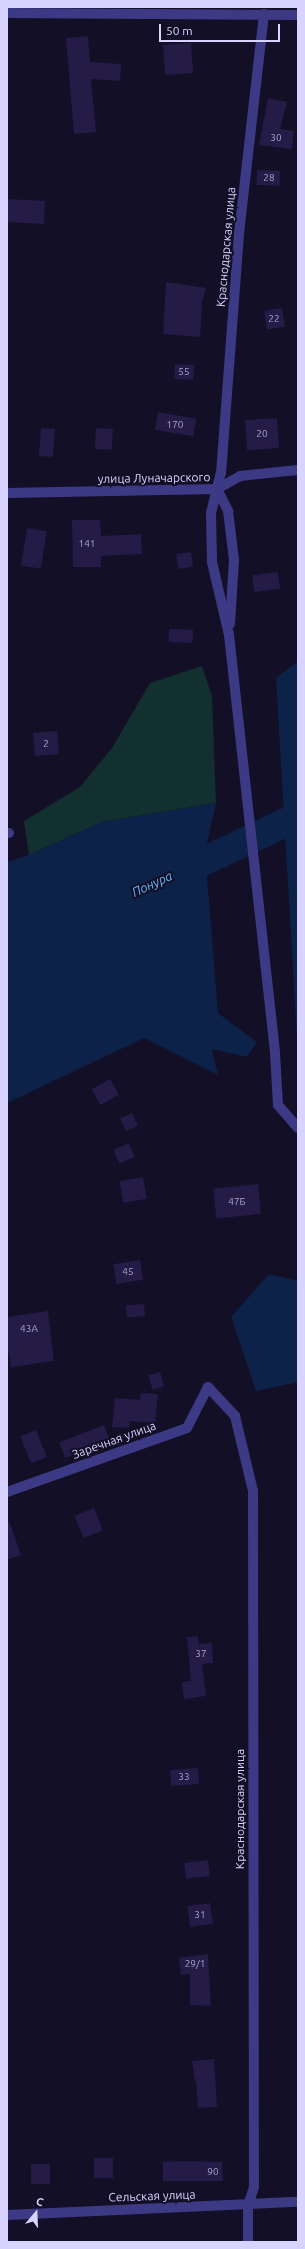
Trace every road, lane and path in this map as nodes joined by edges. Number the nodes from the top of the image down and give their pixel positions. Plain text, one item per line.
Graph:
1 (265, 10) edge
2 (7, 13) edge
3 (298, 14) edge
4 (298, 470) edge
5 (217, 489) junction
6 (7, 493) edge
7 (229, 635) junction
8 (298, 1128) edge
9 (208, 1387) joint
10 (7, 1492) edge
11 (298, 2202) edge
12 (248, 2206) junction
13 (7, 2215) edge
14 (248, 2242) edge

1 - 2 street
1 - 3 street
1 - 5 street, Краснодарская улица
4 - 5 street, улица Луначарского
5 - 6 street, улица Луначарского
5 - 7 street, Краснодарская улица
5 - 7 street
7 - 8 street
9 - 10 street, Заречная улица
9 - 12 street, Краснодарская улица
11 - 12 street, Сельская улица
12 - 13 street, Сельская улица
12 - 14 street, Краснодарская улица

